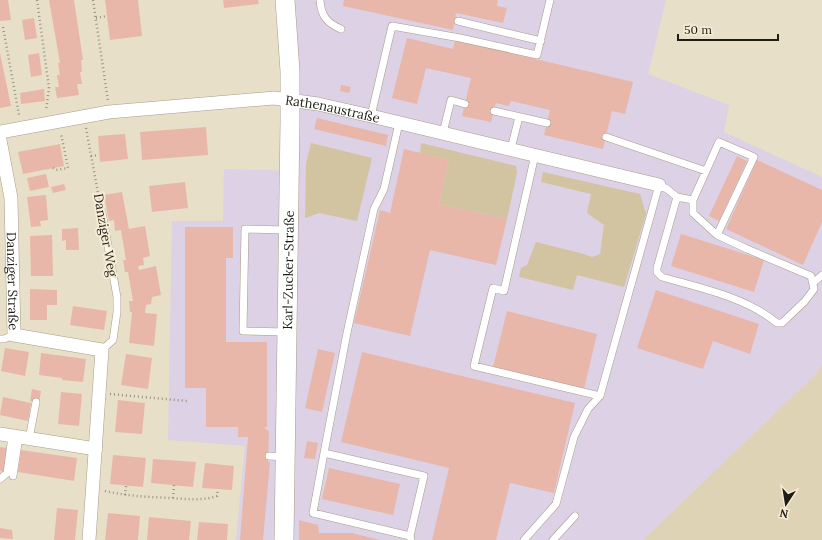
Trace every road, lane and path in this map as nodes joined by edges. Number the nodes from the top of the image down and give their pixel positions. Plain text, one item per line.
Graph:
1 (37, 0) edge
2 (94, 0) edge
3 (285, 0) edge
4 (320, 0) edge
5 (550, 0) edge
6 (107, 16) dead end
7 (96, 18) junction
8 (458, 21) dead end
9 (3, 27) dead end
10 (341, 29) dead end
11 (540, 41) junction
12 (290, 100) junction
13 (465, 104) dead end
14 (494, 110) dead end
15 (109, 112) junction
16 (20, 116) dead end
17 (371, 116) junction
18 (519, 116) junction
19 (45, 122) junction
20 (85, 122) junction
21 (399, 122) junction
22 (547, 123) dead end
23 (93, 128) dead end
24 (80, 130) dead end
25 (0, 132) edge
26 (67, 133) dead end
27 (443, 133) junction
28 (606, 137) dead end
29 (0, 140) edge
30 (511, 149) junction
31 (99, 155) dead end
32 (535, 155) junction
33 (91, 156) junction
34 (53, 168) dead end
35 (706, 171) junction
36 (659, 185) junction
37 (677, 197) junction
38 (693, 200) junction
39 (102, 212) joint
40 (289, 230) junction
41 (718, 235) junction
42 (822, 275) edge
43 (813, 284) junction
44 (287, 332) junction
45 (14, 335) junction
46 (0, 339) edge
47 (102, 350) junction
48 (100, 393) junction
49 (600, 396) junction
50 (187, 401) dead end
51 (36, 402) dead end
52 (15, 436) edge
53 (96, 449) junction
54 (324, 453) junction
55 (13, 476) dead end
56 (0, 479) edge
57 (174, 485) dead end
58 (126, 486) dead end
59 (93, 489) junction
60 (218, 489) dead end
61 (126, 495) junction
62 (173, 498) junction
63 (576, 516) dead end
64 (411, 538) edge
65 (89, 540) edge
66 (284, 540) edge
67 (524, 540) edge
68 (553, 540) edge

1 - 19 path
2 - 7 path
3 - 12 street, Karl-Zucker-Straße
4 - 10 lane
5 - 11 lane
6 - 7 path
7 - 15 path
8 - 11 lane
9 - 16 path
11 - 17 lane
12 - 15 street, Rathenaustraße
12 - 17 street, Rathenaustraße
12 - 40 street, Karl-Zucker-Straße
13 - 27 lane
14 - 18 lane
15 - 20 street, Rathenaustraße
17 - 21 street, Rathenaustraße
18 - 22 lane
18 - 30 lane
19 - 20 street, Rathenaustraße
19 - 25 street, Rathenaustraße
20 - 23 path
20 - 24 path
20 - 33 path, Danziger Weg
21 - 27 street, Rathenaustraße
21 - 54 lane
26 - 34 path
27 - 30 street, Rathenaustraße
28 - 35 lane
29 - 45 street, Danziger Straße
30 - 32 street, Rathenaustraße
31 - 33 path
32 - 36 street, Rathenaustraße
32 - 49 lane
33 - 39 path, Danziger Weg
35 - 38 lane
35 - 41 lane
36 - 37 lane
36 - 49 lane
37 - 38 lane
37 - 43 lane
38 - 41 lane
39 - 47 lane, Danziger Weg
40 - 44 street, Karl-Zucker-Straße
40 - 44 lane
41 - 43 lane
42 - 43 lane
44 - 66 street, Karl-Zucker-Straße
45 - 46 lane
45 - 47 street, Danziger Straße
47 - 48 street
48 - 50 path
48 - 53 street
49 - 67 lane
51 - 52 lane
52 - 53 street
52 - 55 lane
52 - 56 lane
53 - 59 street
54 - 64 lane
54 - 64 lane
57 - 62 path
58 - 61 path
59 - 61 path
59 - 65 street
60 - 62 path
61 - 62 path
63 - 68 lane

